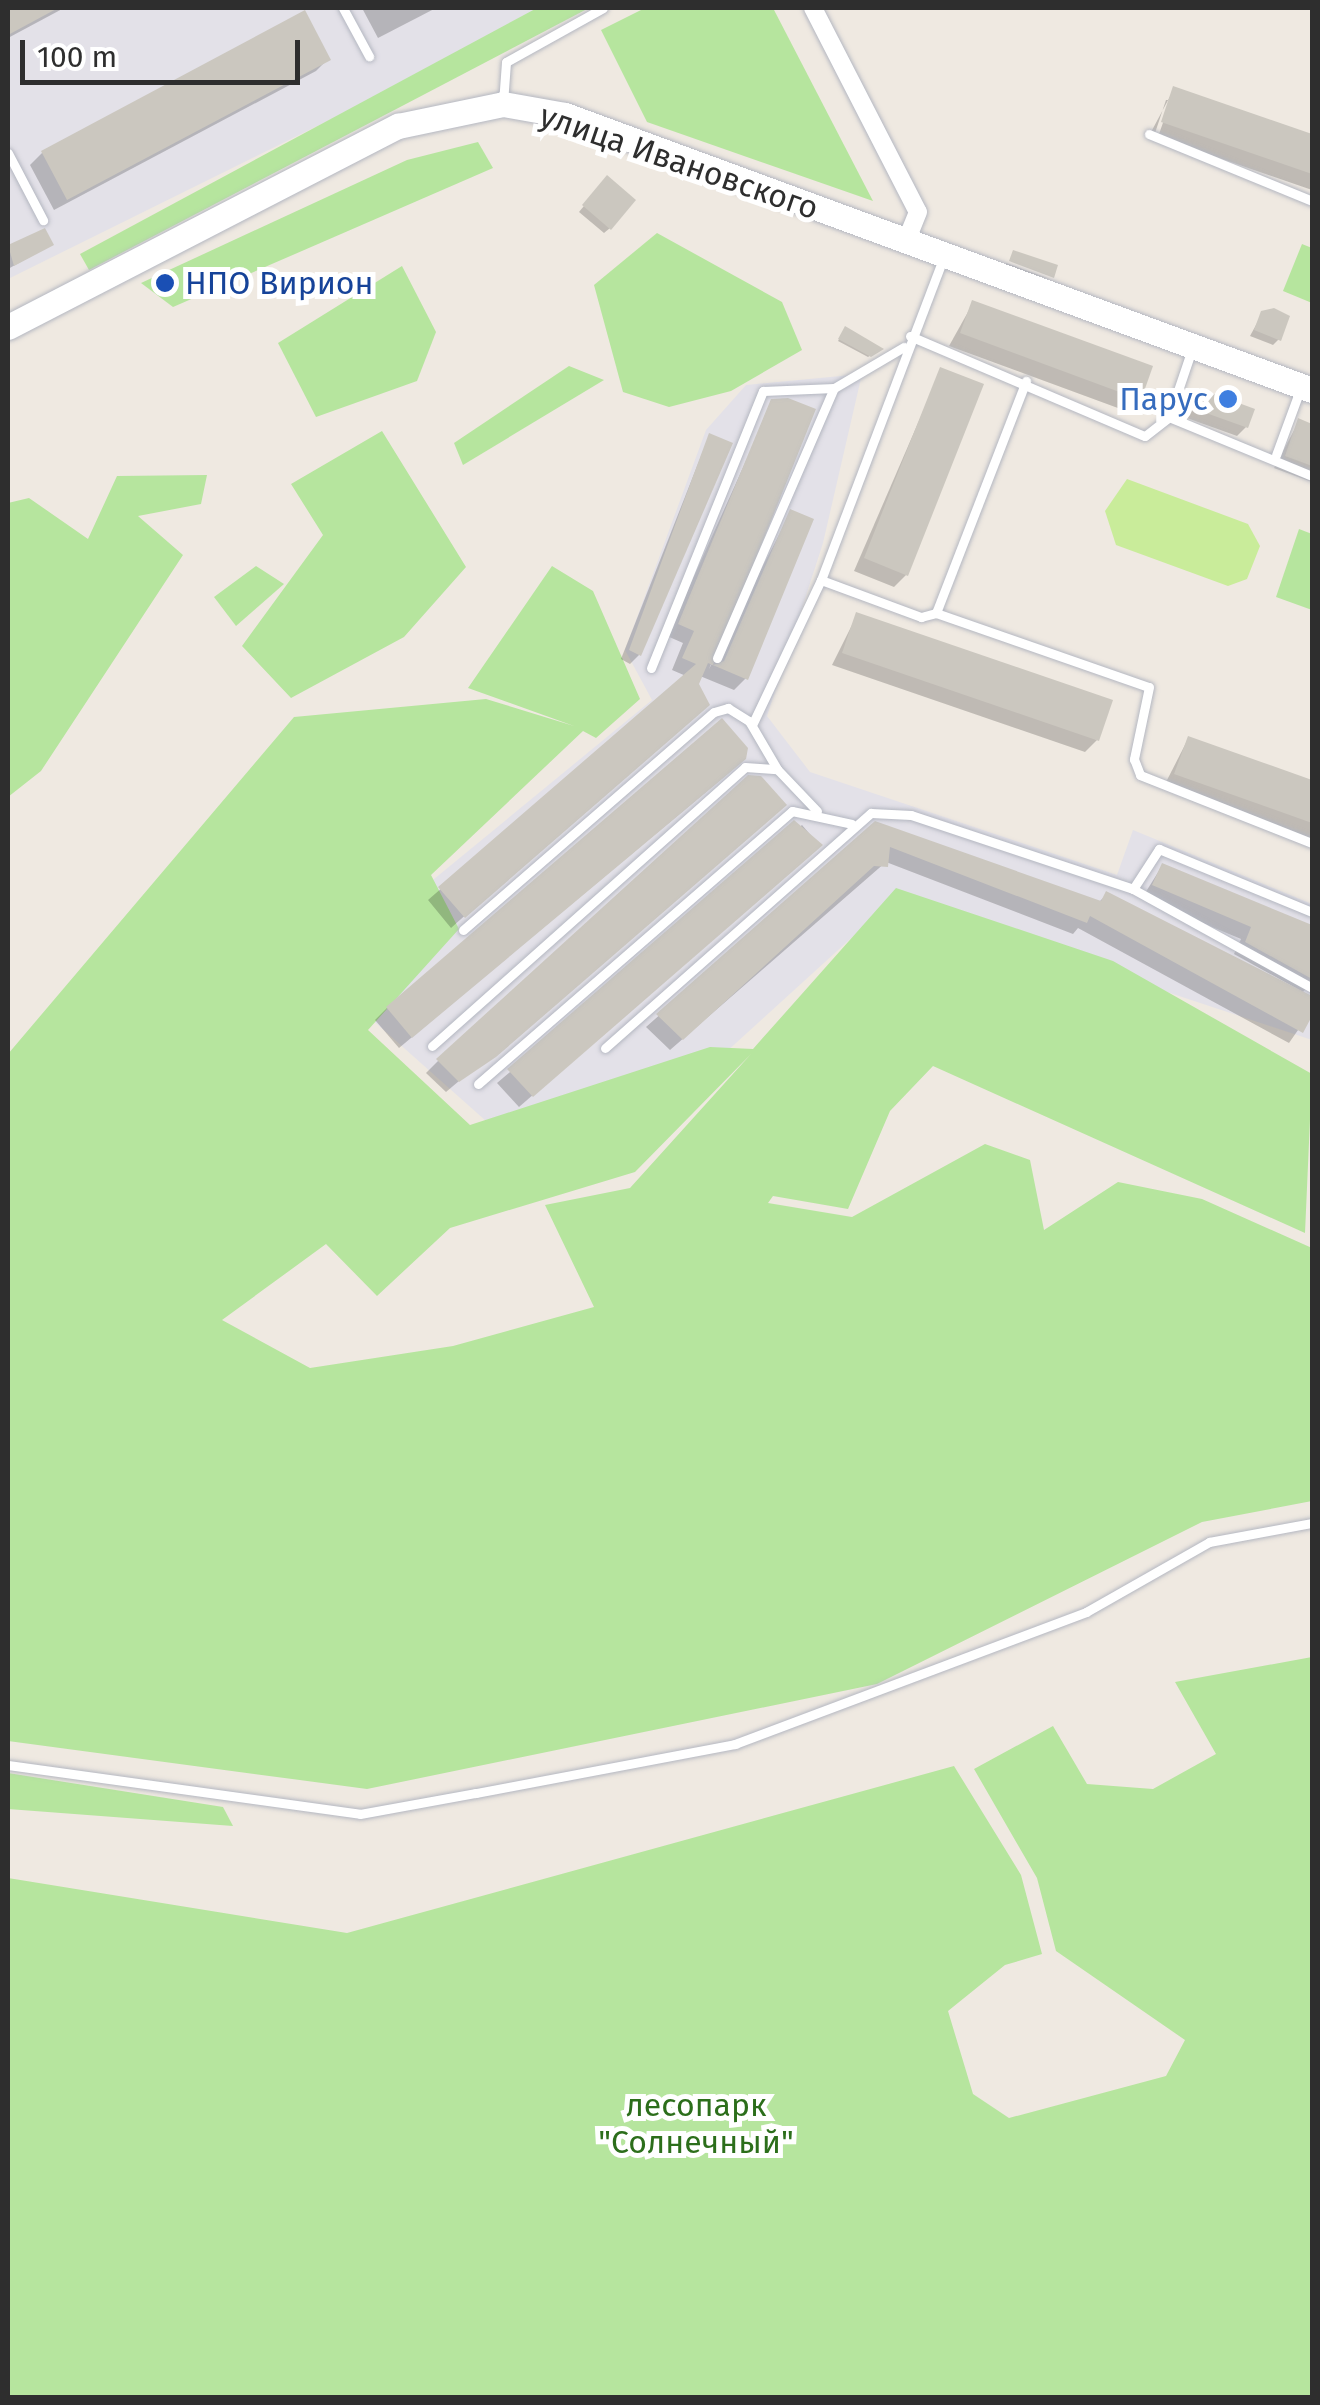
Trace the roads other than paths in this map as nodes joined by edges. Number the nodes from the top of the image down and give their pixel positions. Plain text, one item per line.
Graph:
1 (343, 8) edge
2 (603, 8) edge
3 (814, 8) edge
4 (369, 56) dead end
5 (503, 104) junction
6 (1149, 134) dead end
7 (8, 153) edge
8 (1312, 201) edge
9 (43, 220) dead end
10 (906, 242) junction
11 (944, 256) junction
12 (8, 327) edge
13 (910, 336) junction
14 (904, 346) junction
15 (1192, 348) junction
16 (1026, 381) junction
17 (834, 388) junction
18 (1307, 388) edge
19 (1168, 418) junction
20 (1276, 455) junction
21 (1312, 476) edge
22 (821, 580) junction
23 (936, 613) junction
24 (717, 658) dead end
25 (651, 668) dead end
26 (752, 724) junction
27 (777, 769) junction
28 (817, 811) junction
29 (852, 824) junction
30 (1312, 843) edge
31 (1133, 889) junction
32 (1312, 912) edge
33 (463, 930) dead end
34 (1312, 988) edge
35 (432, 1046) dead end
36 (606, 1048) dead end
37 (478, 1084) dead end
38 (1312, 1523) edge
39 (8, 1764) edge

1 - 4 lane
2 - 5 lane
3 - 10 street
5 - 10 main road, улица Ивановского
5 - 12 main road, улица Ивановского
6 - 8 lane
7 - 9 lane
10 - 11 main road, улица Ивановского
11 - 13 lane
11 - 15 main road, улица Ивановского
13 - 14 lane
13 - 16 lane
14 - 17 lane
14 - 22 lane
15 - 18 main road, улица Ивановского
15 - 19 lane
16 - 19 lane
16 - 23 lane
17 - 24 lane
17 - 25 lane
18 - 20 lane
19 - 20 lane
20 - 21 lane
22 - 23 lane
22 - 26 lane
23 - 30 lane
26 - 27 lane
26 - 33 lane
27 - 28 lane
27 - 35 lane
28 - 29 lane
28 - 37 lane
29 - 31 lane
29 - 36 lane
31 - 32 lane
31 - 34 lane
38 - 39 lane

